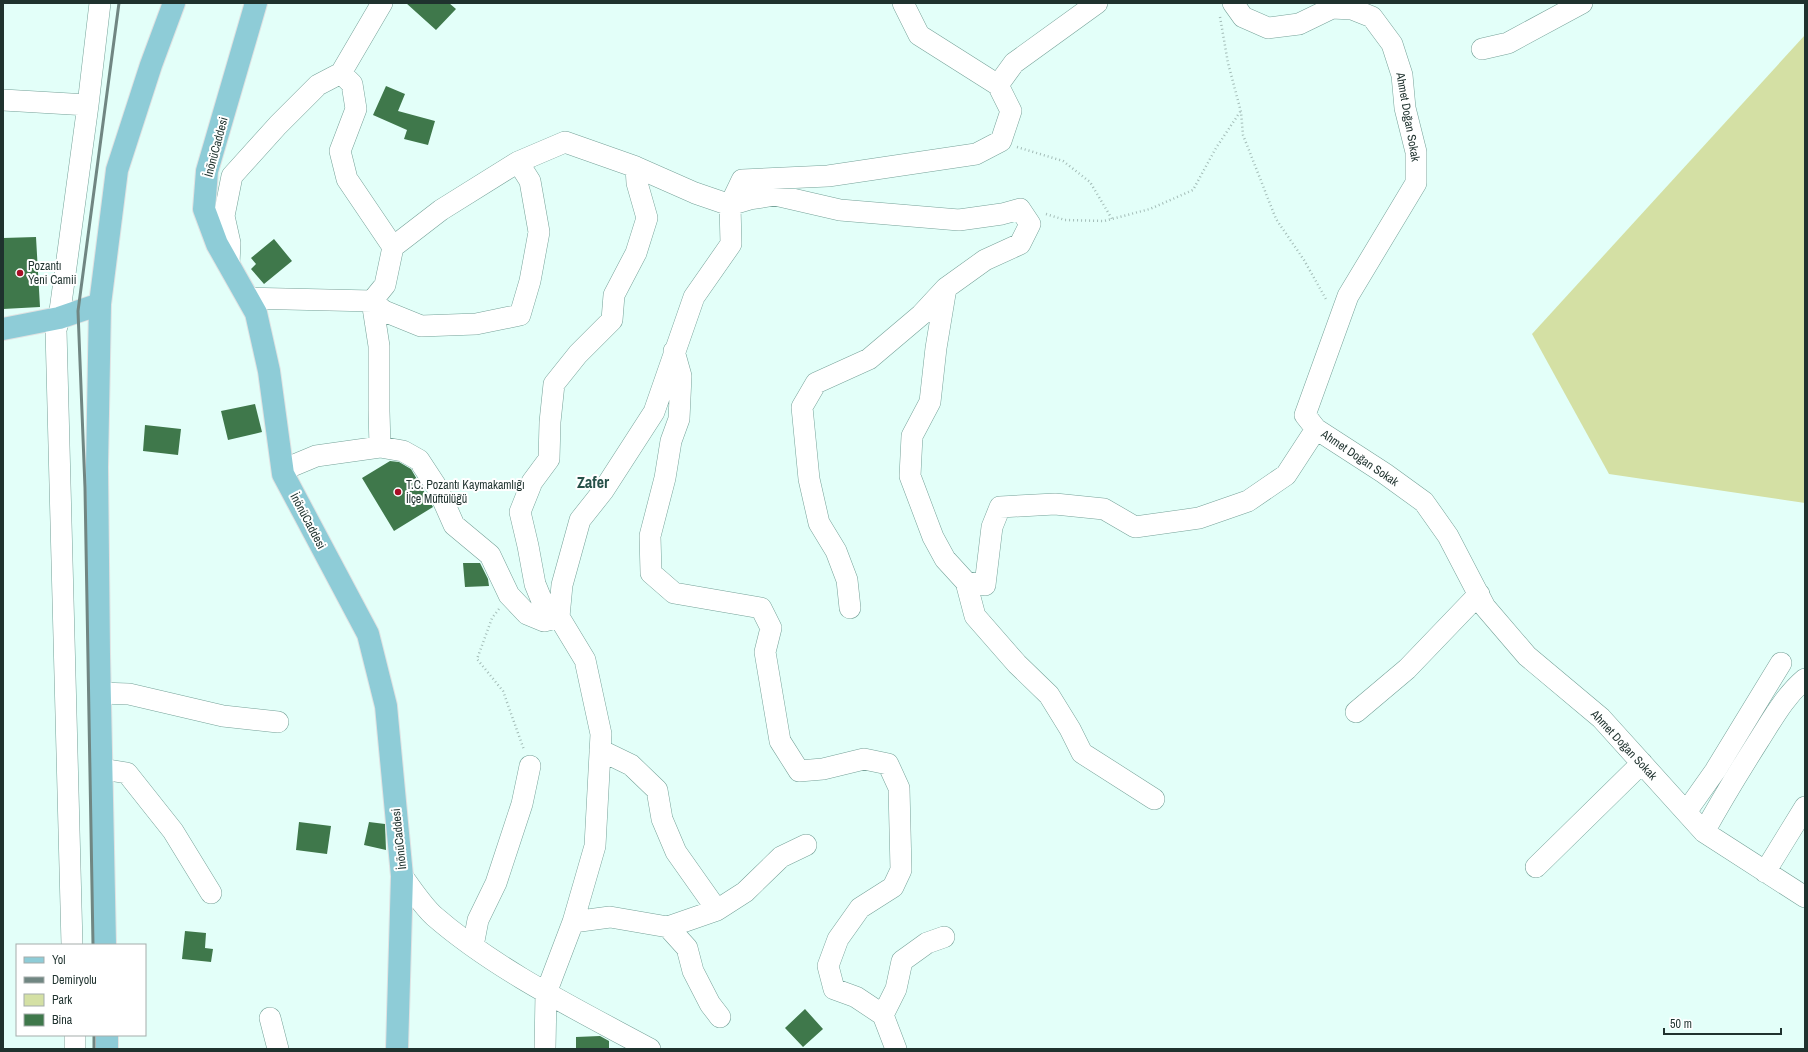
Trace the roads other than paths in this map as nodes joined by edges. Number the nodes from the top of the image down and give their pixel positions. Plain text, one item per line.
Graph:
1 (100, 3) edge
2 (174, 3) edge
3 (256, 3) edge
4 (382, 3) edge
5 (903, 3) edge
6 (1097, 3) edge
7 (1582, 3) edge
8 (1227, 6) edge
9 (1482, 49) dead end
10 (341, 73) junction
11 (998, 85) junction
12 (3, 100) edge
13 (88, 105) junction
14 (518, 162) junction
15 (636, 167) junction
16 (730, 205) junction
17 (393, 247) junction
18 (229, 264) junction
19 (946, 288) junction
20 (248, 298) junction
21 (372, 301) junction
22 (100, 304) junction
23 (59, 318) junction
24 (5, 327) edge
25 (674, 351) junction
26 (1316, 429) junction
27 (380, 447) junction
28 (283, 474) junction
29 (966, 582) junction
30 (1478, 594) junction
31 (850, 608) dead end
32 (559, 617) junction
33 (1781, 663) dead end
34 (1805, 679) edge
35 (100, 693) junction
36 (1356, 712) dead end
37 (278, 722) dead end
38 (600, 750) junction
39 (1642, 763) junction
40 (530, 766) road end
41 (102, 769) junction
42 (1154, 799) dead end
43 (1805, 807) edge
44 (1686, 812) junction
45 (1704, 832) junction
46 (806, 845) dead end
47 (1536, 867) dead end
48 (1765, 872) junction
49 (402, 876) junction
50 (211, 893) dead end
51 (1805, 897) edge
52 (717, 910) junction
53 (573, 922) junction
54 (668, 926) junction
55 (944, 937) dead end
56 (72, 944) edge
57 (105, 944) edge
58 (473, 946) junction
59 (546, 993) junction
60 (883, 1015) junction
61 (720, 1017) dead end
62 (270, 1018) dead end
63 (74, 1036) edge
64 (106, 1036) edge
65 (75, 1049) edge
66 (107, 1049) edge
67 (278, 1049) edge
68 (397, 1049) edge
69 (545, 1049) edge
70 (650, 1049) edge
71 (896, 1049) edge

1 - 13 street
2 - 22 main road
3 - 18 main road, İnönüCaddesi
4 - 10 street
5 - 11 street
6 - 11 street
7 - 9 street
8 - 26 street, Ahmet Doğan Sokak
10 - 17 street
10 - 18 street
11 - 16 street
12 - 13 street
13 - 23 street
14 - 15 street
14 - 17 street
14 - 21 street
15 - 16 street
15 - 32 street
16 - 19 street
16 - 25 street
17 - 21 street
18 - 20 main road, İnönüCaddesi
19 - 29 street
19 - 31 street
20 - 21 street
20 - 28 main road, İnönüCaddesi
21 - 27 street
22 - 23 main road
22 - 35 main road
23 - 24 main road
23 - 56 street
25 - 32 street
25 - 60 street
26 - 29 street
26 - 30 street, Ahmet Doğan Sokak
27 - 28 street
27 - 32 street
28 - 49 main road, İnönüCaddesi
29 - 42 street
30 - 36 street
30 - 39 street, Ahmet Doğan Sokak
32 - 38 street
33 - 44 street
34 - 45 street
35 - 37 street
35 - 41 main road
38 - 52 street
38 - 53 street
39 - 44 street, Ahmet Doğan Sokak
39 - 47 street
40 - 58 street
41 - 50 street
41 - 57 main road
43 - 48 street
44 - 45 street, Ahmet Doğan Sokak
45 - 48 street, Ahmet Doğan Sokak
46 - 52 street
48 - 51 street, Ahmet Doğan Sokak
49 - 58 street
49 - 68 main road, İnönüCaddesi
52 - 54 street
53 - 54 street
53 - 59 street
54 - 61 street
55 - 60 street
58 - 59 street
59 - 69 street
59 - 70 street
60 - 71 street
62 - 67 street
63 - 65 street
64 - 66 main road

